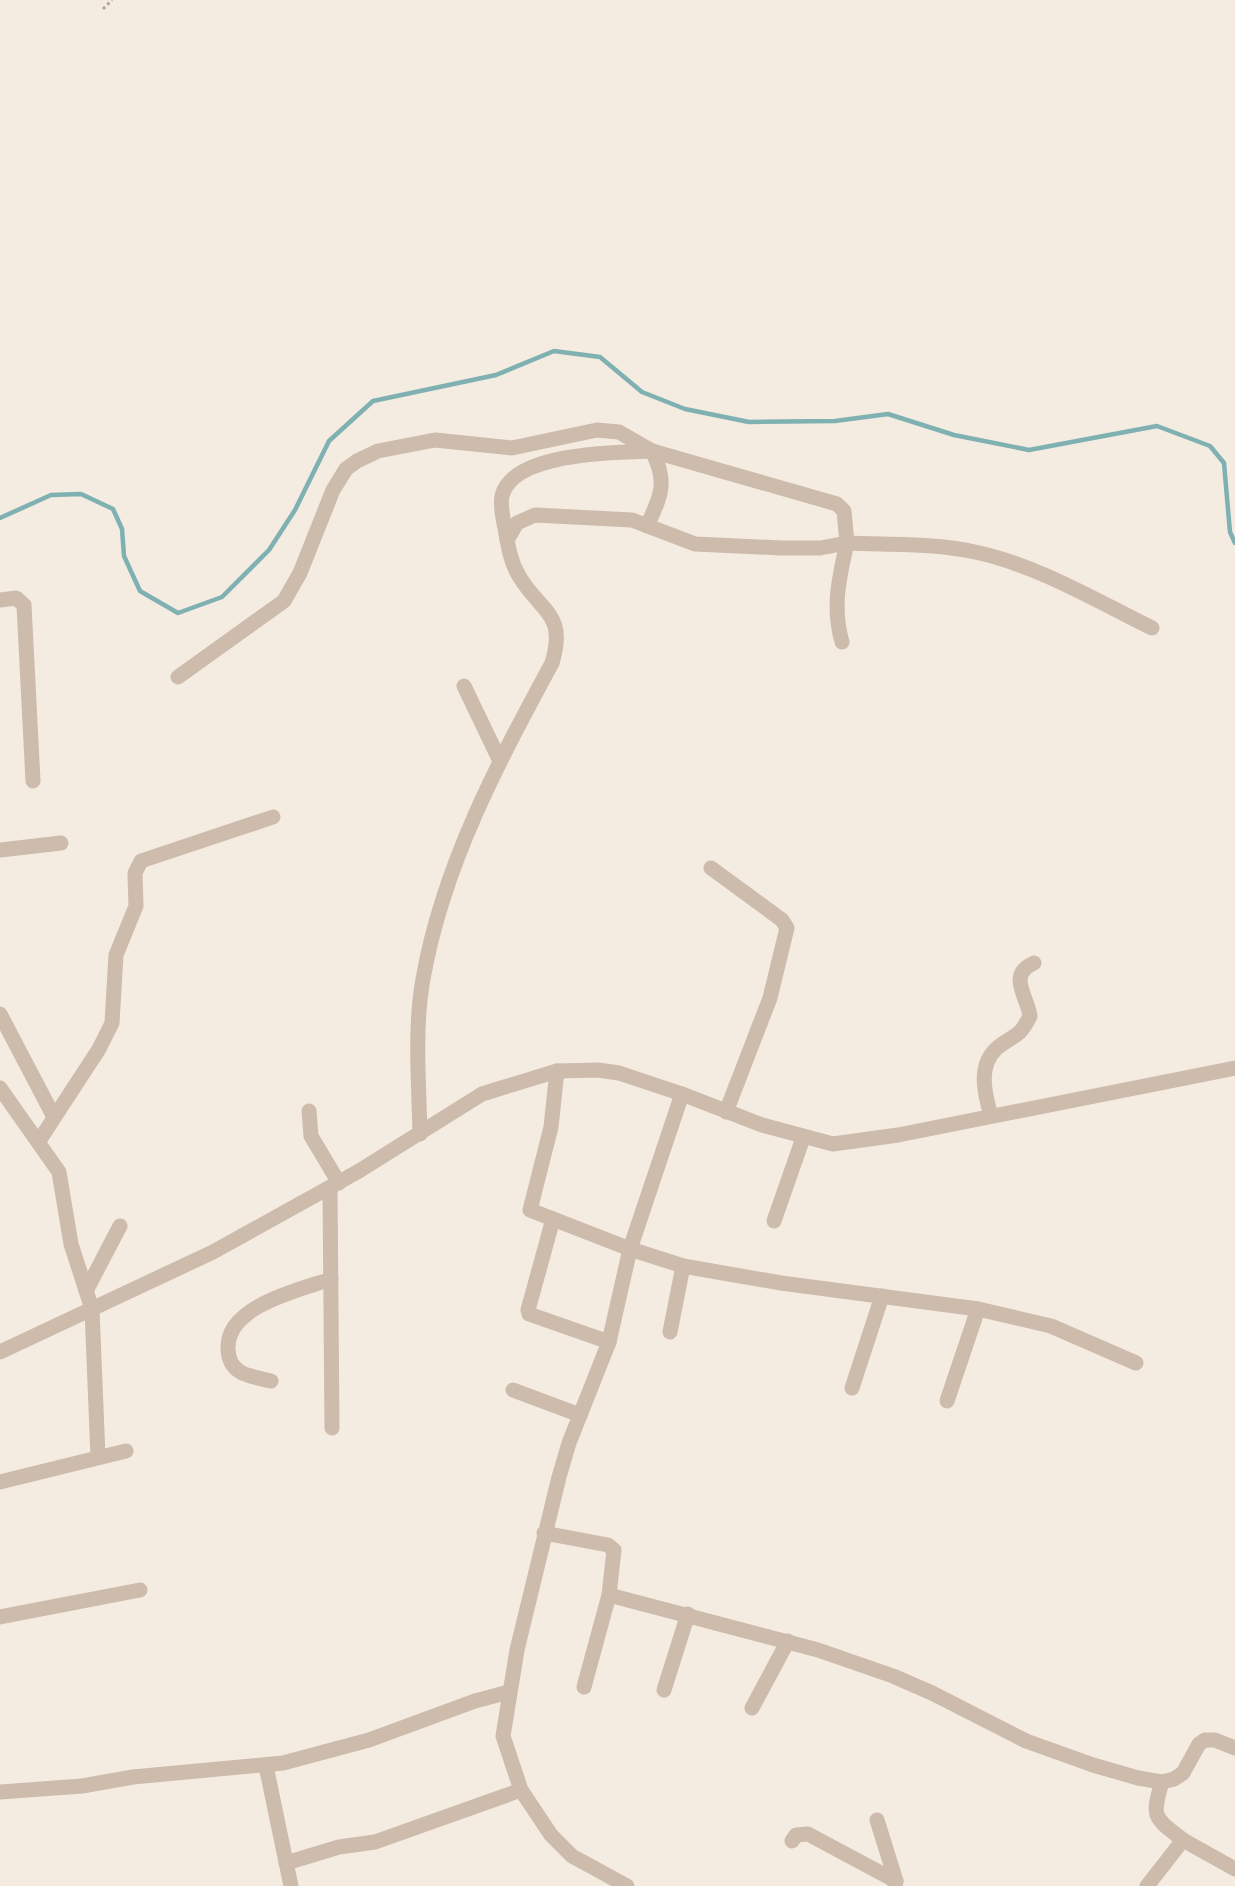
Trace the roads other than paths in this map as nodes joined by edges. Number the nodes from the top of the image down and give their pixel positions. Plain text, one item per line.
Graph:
1 (652, 451) junction
2 (647, 526) junction
3 (507, 540) junction
4 (847, 543) junction
5 (1, 597) edge
6 (1152, 628) dead end
7 (842, 642) dead end
8 (178, 677) dead end
9 (464, 686) dead end
10 (500, 761) junction
11 (33, 781) dead end
12 (273, 817) dead end
13 (61, 843) dead end
14 (0, 850) edge
15 (711, 868) dead end
16 (1034, 963) dead end
17 (0, 1014) edge
18 (1235, 1068) edge
19 (557, 1071) junction
20 (2, 1094) edge
21 (682, 1094) junction
22 (309, 1110) dead end
23 (726, 1112) junction
24 (991, 1116) junction
25 (54, 1117) junction
26 (420, 1134) junction
27 (803, 1138) junction
28 (39, 1141) junction
29 (335, 1185) junction
30 (553, 1219) junction
31 (774, 1221) dead end
32 (120, 1226) dead end
33 (630, 1249) junction
34 (683, 1266) junction
35 (331, 1279) junction
36 (86, 1291) junction
37 (882, 1296) junction
38 (92, 1309) junction
39 (978, 1310) junction
40 (670, 1332) dead end
41 (609, 1342) junction
42 (0, 1352) edge
43 (1136, 1363) dead end
44 (271, 1381) dead end
45 (852, 1388) dead end
46 (513, 1390) dead end
47 (947, 1401) dead end
48 (580, 1415) junction
49 (332, 1428) dead end
50 (126, 1451) dead end
51 (98, 1457) junction
52 (0, 1482) edge
53 (544, 1533) junction
54 (140, 1590) dead end
55 (609, 1595) junction
56 (688, 1614) junction
57 (0, 1617) edge
58 (788, 1641) junction
59 (584, 1687) dead end
60 (664, 1690) dead end
61 (509, 1692) junction
62 (752, 1708) dead end
63 (1235, 1748) edge
64 (266, 1766) junction
65 (1162, 1782) junction
66 (521, 1790) junction
67 (0, 1792) edge
68 (877, 1820) dead end
69 (1183, 1840) junction
70 (792, 1841) dead end
71 (286, 1863) junction
72 (1235, 1869) edge
73 (896, 1884) edge
74 (291, 1886) edge
75 (627, 1886) edge
76 (1147, 1886) edge

1 - 2 street
1 - 3 street
1 - 4 street
1 - 8 street
2 - 3 street
2 - 4 street
3 - 10 street
4 - 6 street
4 - 7 street
5 - 11 street
9 - 10 street
10 - 26 street
12 - 25 street
13 - 14 street
15 - 23 street
16 - 24 street
17 - 25 street
18 - 24 street
19 - 21 street
19 - 26 street
19 - 30 street
20 - 28 street
21 - 23 street
21 - 33 street
22 - 29 street
23 - 27 street
24 - 27 street
25 - 28 street
26 - 29 street
27 - 31 street
28 - 36 street
29 - 35 street
29 - 38 street
30 - 33 street
30 - 41 street
32 - 36 street
33 - 34 street
33 - 41 street
34 - 37 street
34 - 40 street
35 - 44 street
35 - 49 street
36 - 38 street
37 - 39 street
37 - 45 street
38 - 42 street
38 - 51 street
39 - 43 street
39 - 47 street
41 - 48 street
46 - 48 street
48 - 53 street
50 - 51 street
51 - 52 street
53 - 55 street
53 - 61 street
54 - 57 street
55 - 56 street
55 - 59 street
56 - 58 street
56 - 60 street
58 - 62 street
58 - 65 street
61 - 64 street
61 - 66 street
63 - 65 street
64 - 67 street
64 - 71 street
65 - 69 street
66 - 71 street
66 - 75 street
68 - 73 street
69 - 72 street
69 - 76 street
70 - 73 street
71 - 74 street

